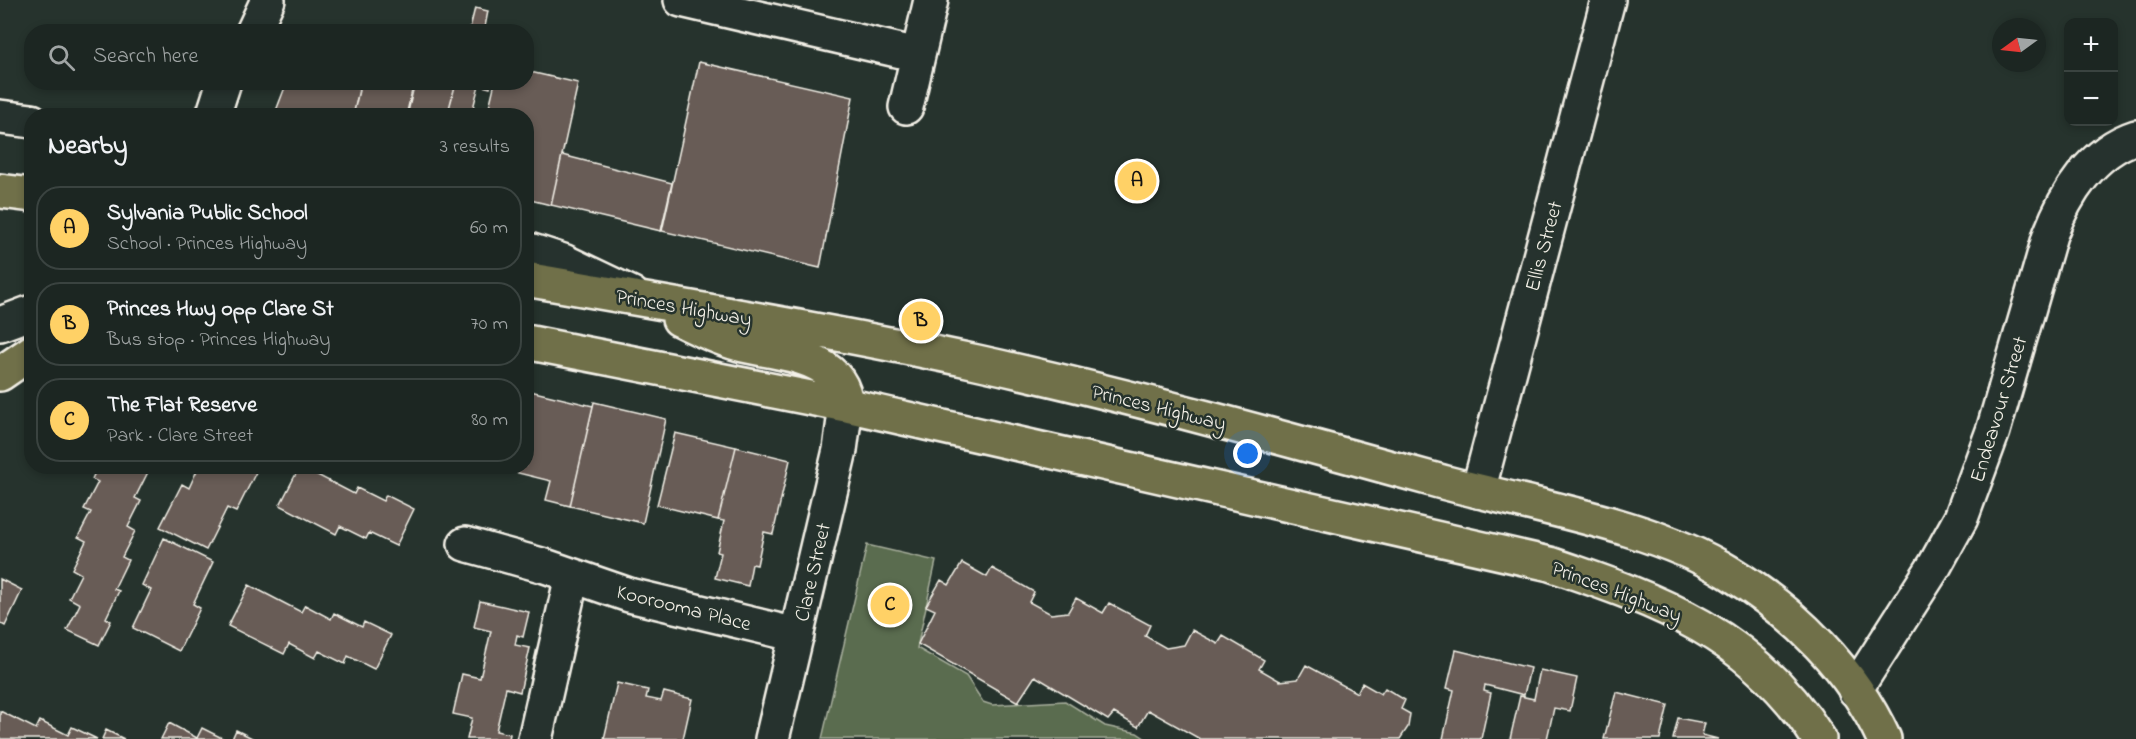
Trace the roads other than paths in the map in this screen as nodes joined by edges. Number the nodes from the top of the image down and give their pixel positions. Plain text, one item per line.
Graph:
1 (268, 0) edge
2 (681, 0) edge
3 (931, 0) edge
4 (1608, 0) edge
5 (257, 24) edge
6 (918, 55) junction
7 (221, 90) edge
8 (906, 107) dead end
9 (216, 108) edge
10 (2136, 136) edge
11 (534, 252) edge
12 (534, 280) edge
13 (644, 300) junction
14 (24, 315) edge
15 (0, 324) edge
16 (534, 344) edge
17 (24, 358) edge
18 (0, 374) edge
19 (846, 405) junction
20 (1478, 491) junction
21 (465, 544) dead end
22 (572, 576) junction
23 (797, 635) junction
24 (1855, 690) junction
25 (535, 739) edge
26 (772, 739) edge
27 (1819, 739) edge
28 (1884, 739) edge

1 - 5 street
2 - 6 street
3 - 6 street
4 - 20 street, Ellis Street
6 - 8 street
7 - 9 street
10 - 24 street, Endeavour Street
11 - 13 street
12 - 13 highway, Princes Highway
13 - 19 highway
13 - 20 highway, Princes Highway
14 - 15 street
16 - 19 highway, Princes Highway
17 - 18 highway
19 - 23 street, Clare Street
19 - 27 highway, Princes Highway
20 - 24 highway, Princes Highway
21 - 22 street, Koorooma Place
22 - 23 street, Koorooma Place
22 - 25 street
23 - 26 street, Clare Street
24 - 28 highway, Princes Highway

